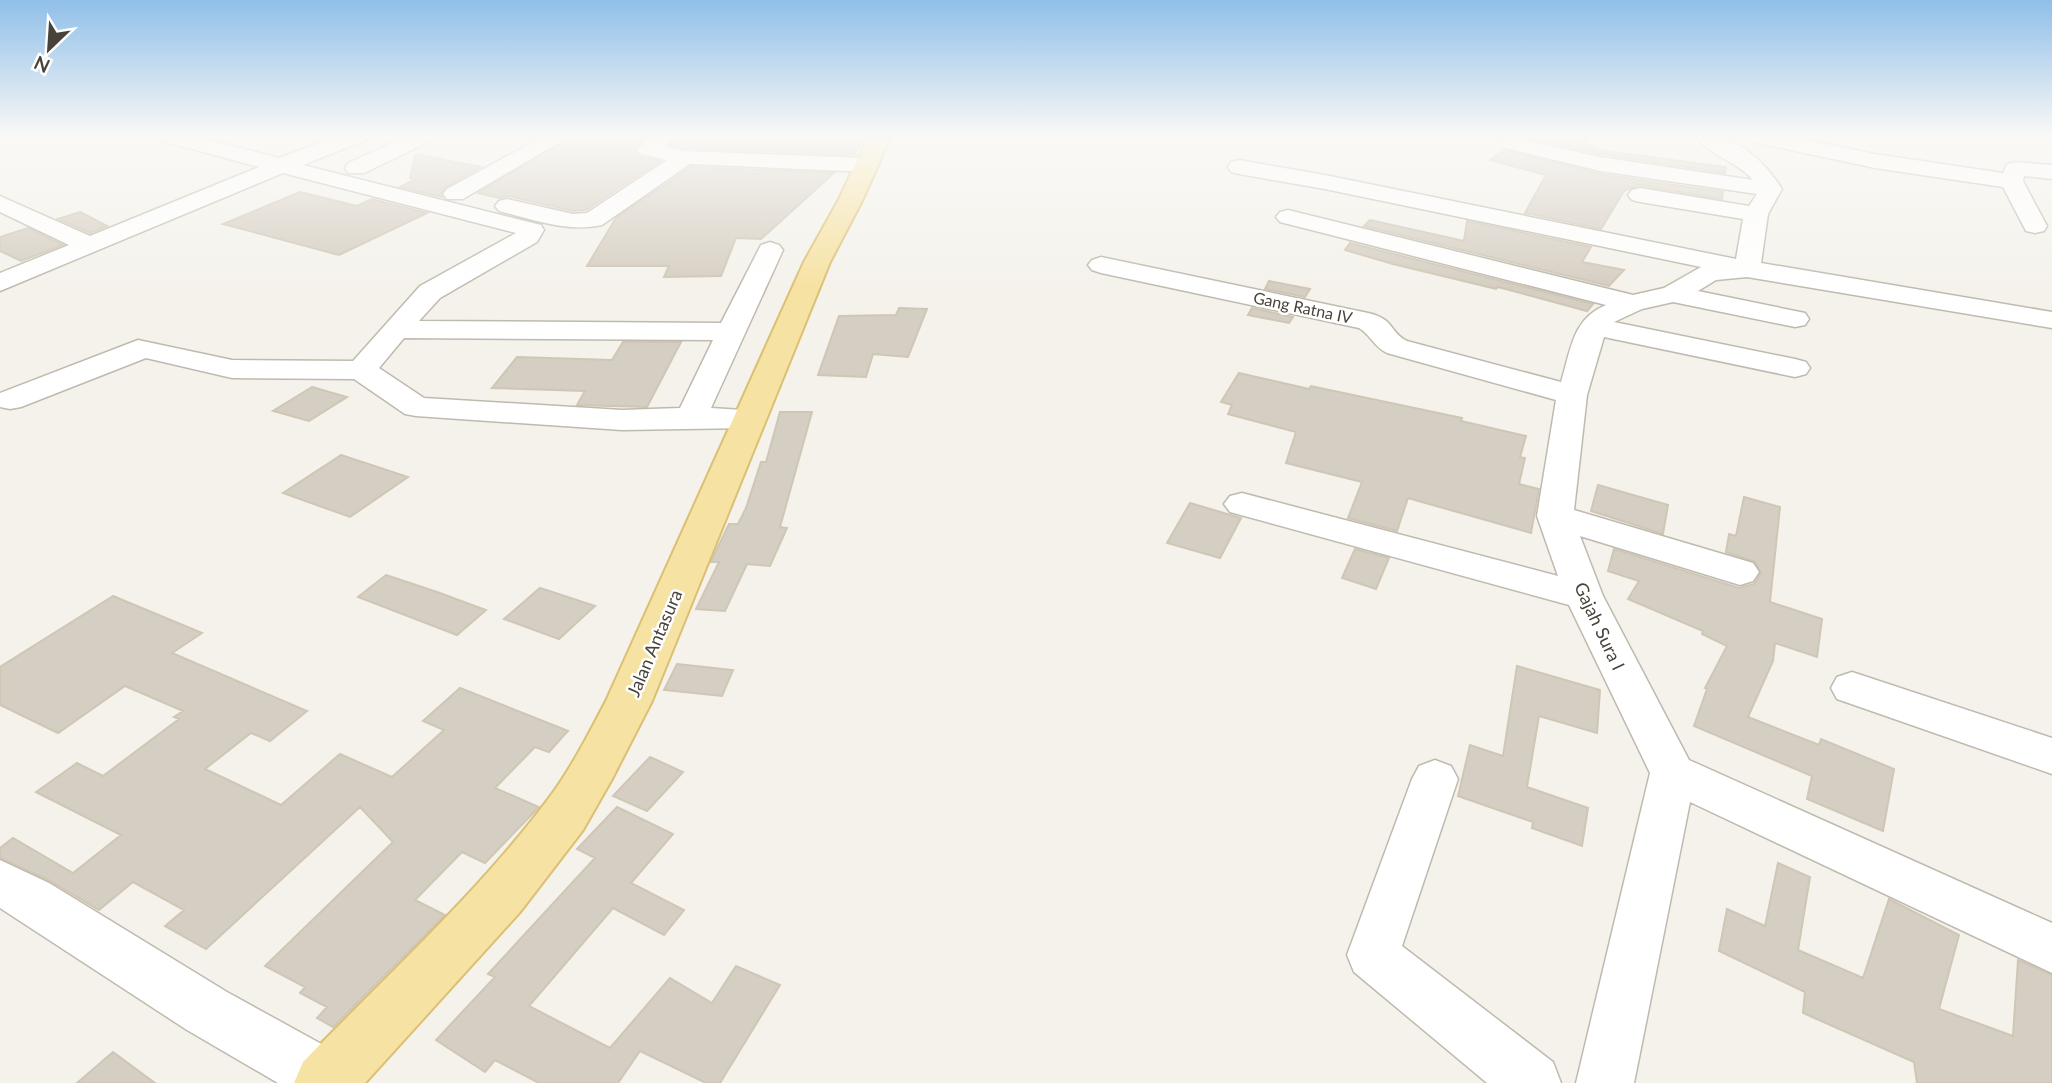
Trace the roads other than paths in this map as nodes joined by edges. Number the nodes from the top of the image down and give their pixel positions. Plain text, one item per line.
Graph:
1 (235, 187) edge
2 (380, 187) edge
3 (426, 187) edge
4 (468, 187) edge
5 (642, 187) edge
6 (855, 187) edge
7 (1351, 187) edge
8 (1754, 187) edge
9 (2015, 187) edge
10 (1771, 189) joint
11 (1614, 190) dead end
12 (454, 194) junction
13 (0, 203) edge
14 (1756, 215) junction
15 (1288, 217) dead end
16 (2035, 226) dead end
17 (91, 246) junction
18 (770, 250) dead end
19 (0, 260) edge
20 (1101, 265) dead end
21 (1747, 269) junction
22 (27, 273) junction
23 (0, 283) edge
24 (1673, 295) junction
25 (1633, 303) junction
26 (1795, 319) dead end
27 (2052, 320) edge
28 (1593, 326) junction
29 (395, 330) junction
30 (733, 332) junction
31 (1795, 368) dead end
32 (361, 370) junction
33 (1572, 395) junction
34 (10, 400) dead end
35 (691, 417) junction
36 (748, 418) junction
37 (1242, 504) dead end
38 (1555, 516) junction
39 (1740, 572) dead end
40 (1584, 596) junction
41 (1852, 688) dead end
42 (2052, 756) edge
43 (1673, 773) junction
44 (1435, 779) dead end
45 (0, 882) edge
46 (2052, 949) edge
47 (328, 1082) edge
48 (1532, 1083) edge
49 (1605, 1083) edge

1 - 17 street
2 - 29 street
3 - 12 street
4 - 12 street
5 - 12 street
6 - 36 main road, Jalan Antasura
7 - 21 street
8 - 10 street
9 - 16 street
10 - 14 street
11 - 14 street
13 - 17 street
14 - 21 street
15 - 25 street
17 - 22 street
18 - 30 street
19 - 22 street
20 - 33 street, Gang Ratna IV
21 - 24 street
21 - 27 street
22 - 23 street
24 - 25 street
24 - 26 street
25 - 28 street
28 - 31 street
28 - 33 street, Gajah Sura I
29 - 30 street
29 - 32 street
30 - 35 street
32 - 34 street
32 - 35 street
33 - 38 street, Gajah Sura I
35 - 36 street
36 - 47 main road, Jalan Antasura
37 - 40 street
38 - 39 street
38 - 40 street, Gajah Sura I
40 - 43 street, Gajah Sura I
41 - 42 street
43 - 46 street
43 - 49 street
44 - 48 street
45 - 47 street

